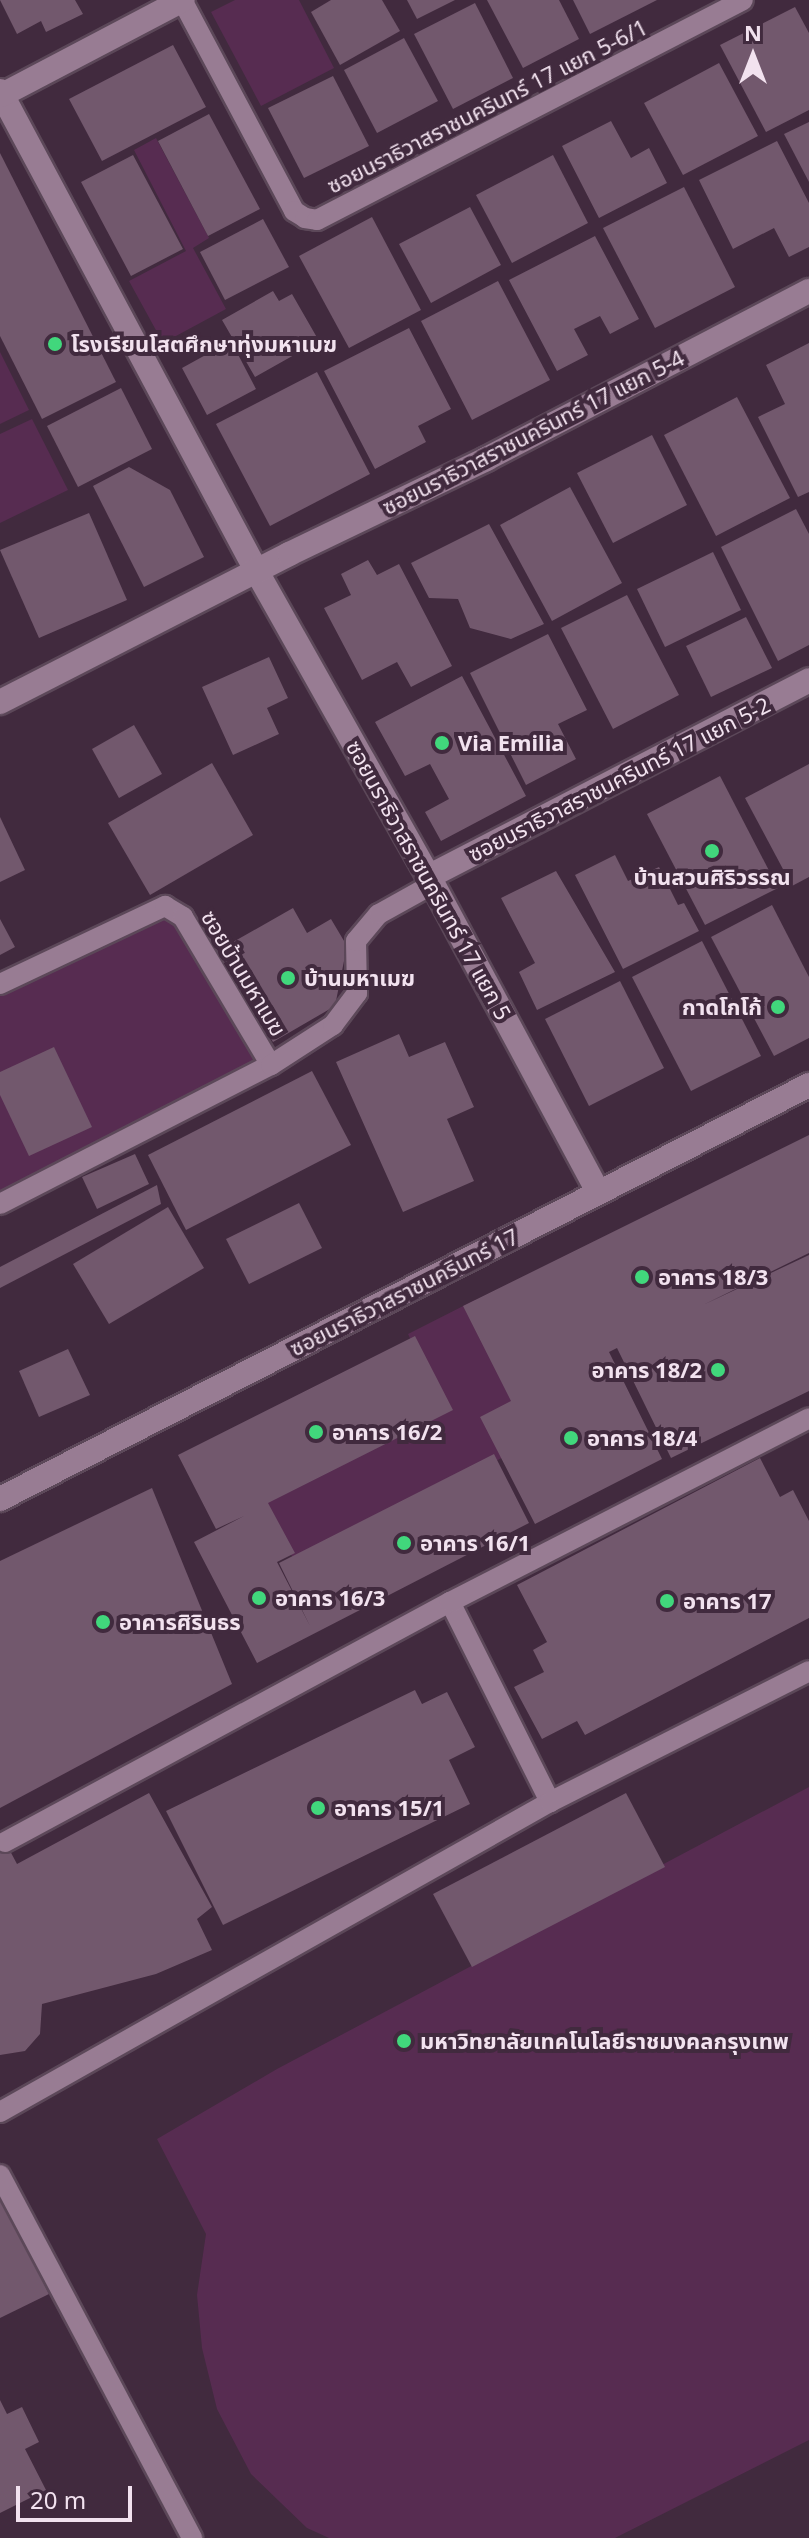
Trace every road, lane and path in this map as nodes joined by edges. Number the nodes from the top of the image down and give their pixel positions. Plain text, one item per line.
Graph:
1 (182, 0) edge
2 (743, 0) edge
3 (1, 93) edge
4 (809, 291) edge
5 (256, 570) junction
6 (809, 680) edge
7 (0, 702) edge
8 (431, 881) junction
9 (0, 984) edge
10 (271, 1065) junction
11 (809, 1085) edge
12 (598, 1192) junction
13 (0, 1204) edge
14 (809, 1418) edge
15 (0, 1499) edge
16 (450, 1602) junction
17 (809, 1671) edge
18 (550, 1802) junction
19 (5, 1842) dead end
20 (0, 2112) edge
21 (0, 2175) edge
22 (192, 2538) edge

1 - 2 lane, ซอยนราธิวาสราชนครินทร์ 17 แยก 5-6/1
1 - 3 street
3 - 5 street, ซอยนราธิวาสราชนครินทร์ 17 แยก 5
4 - 5 street, ซอยนราธิวาสราชนครินทร์ 17 แยก 5-4
5 - 7 street, ซอยนราธิวาสราชนครินทร์ 17 แยก 5-4
5 - 8 street, ซอยนราธิวาสราชนครินทร์ 17 แยก 5
6 - 8 street, ซอยนราธิวาสราชนครินทร์ 17 แยก 5-2
8 - 10 lane, ซอยบ้านมหาเมฆ
8 - 12 street, ซอยนราธิวาสราชนครินทร์ 17 แยก 5
9 - 10 lane, ซอยบ้านมหาเมฆ
10 - 13 lane, ซอยบ้านมหาเมฆ
11 - 12 street, ซอยนราธิวาสราชนครินทร์ 17
12 - 15 street, ซอยนราธิวาสราชนครินทร์ 17
14 - 16 lane
16 - 18 lane
16 - 19 lane
17 - 18 lane
18 - 20 lane
21 - 22 lane

